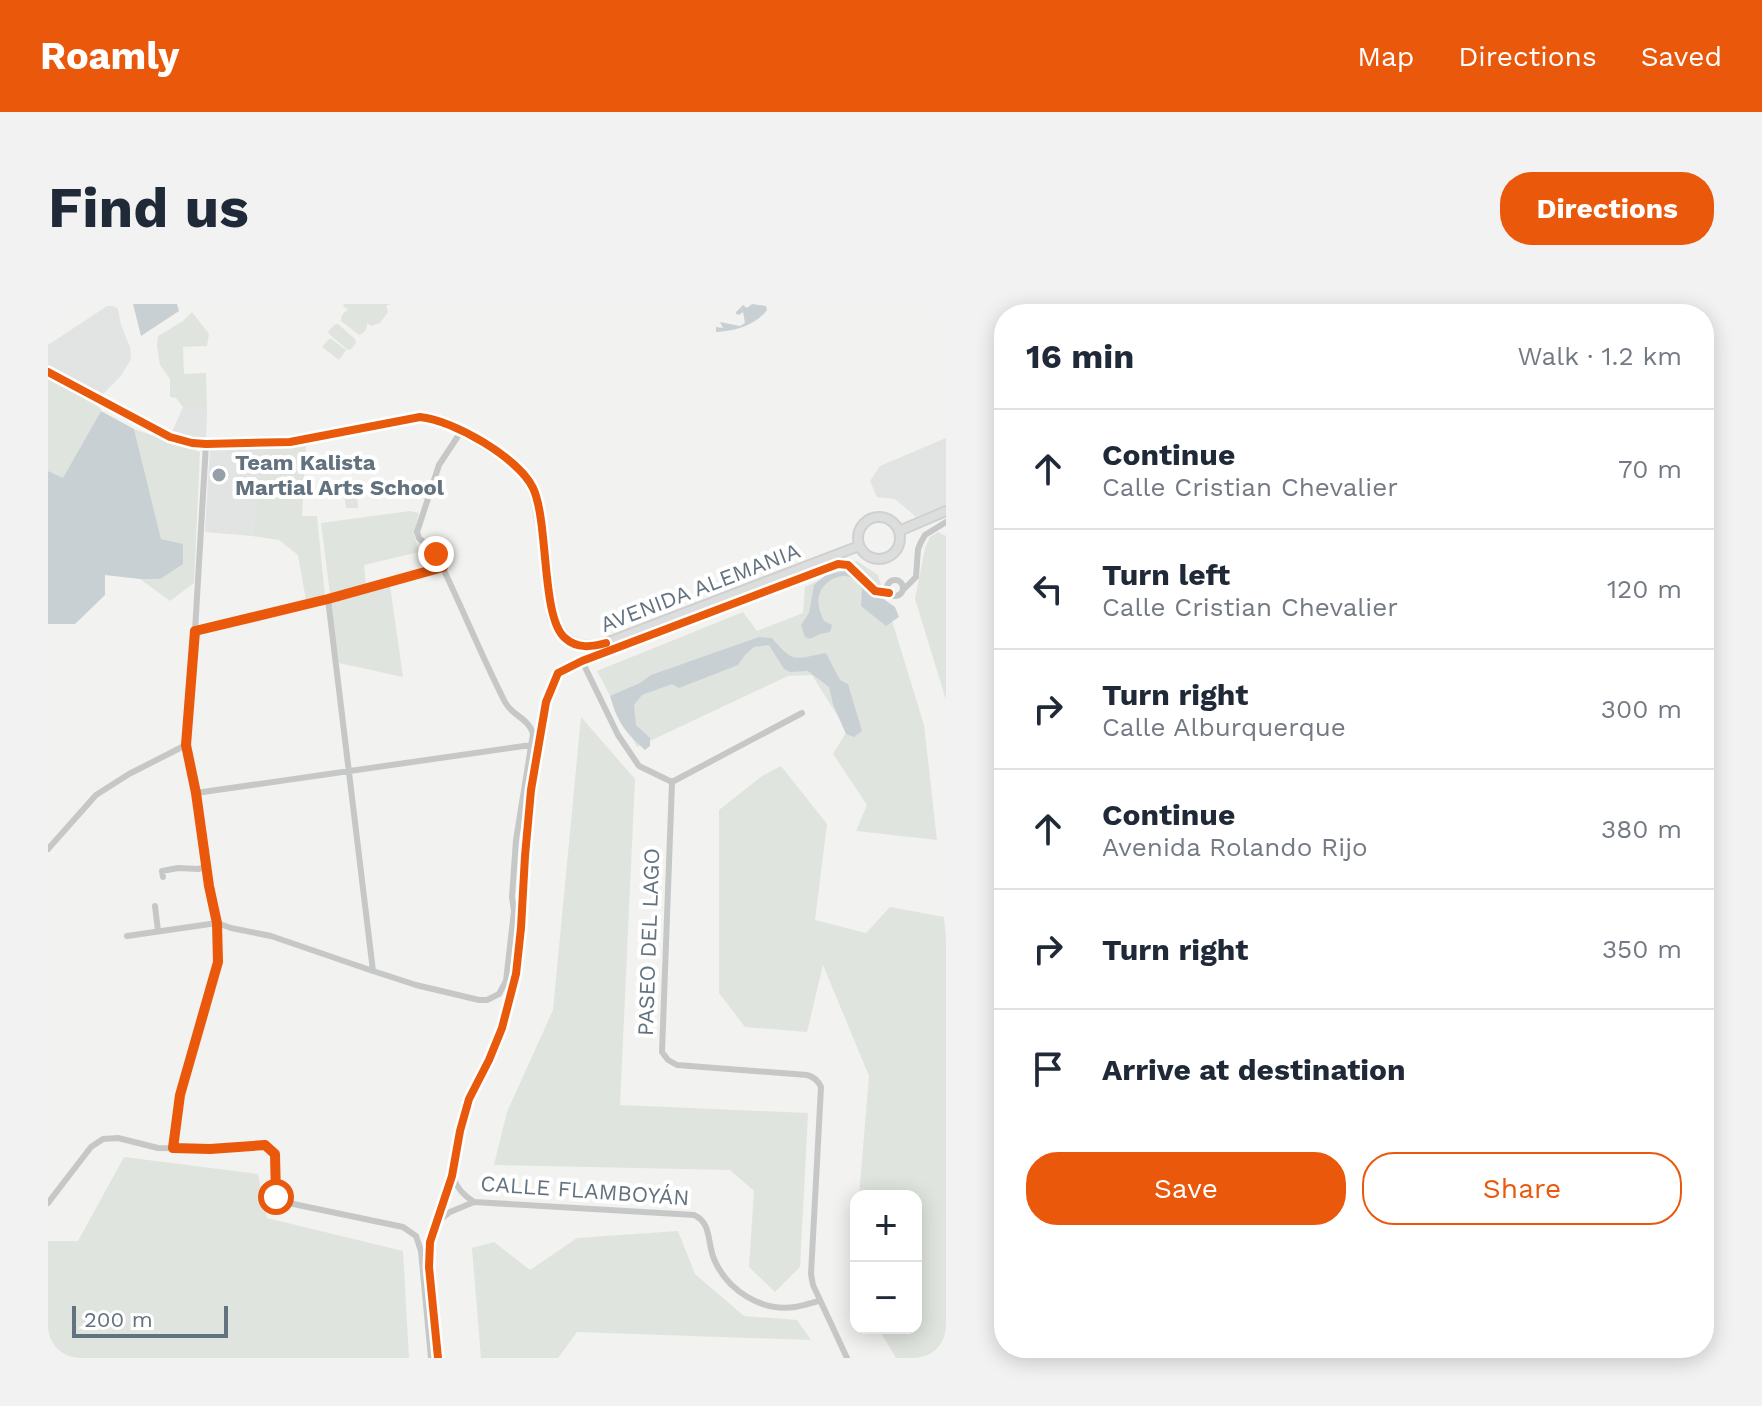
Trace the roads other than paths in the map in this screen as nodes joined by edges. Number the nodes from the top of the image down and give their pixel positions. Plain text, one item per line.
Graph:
1 (48, 372) edge
2 (462, 430) junction
3 (206, 444) junction
4 (946, 511) edge
5 (946, 522) edge
6 (899, 531) junction
7 (859, 546) junction
8 (443, 567) junction
9 (902, 586) junction
10 (886, 591) junction
11 (328, 599) junction
12 (195, 631) junction
13 (582, 661) junction
14 (802, 713) dead end
15 (186, 745) junction
16 (531, 745) junction
17 (349, 772) junction
18 (672, 782) junction
19 (196, 793) junction
20 (48, 849) edge
21 (206, 866) junction
22 (163, 877) dead end
23 (155, 906) dead end
24 (217, 923) junction
25 (158, 931) junction
26 (127, 936) dead end
27 (373, 971) junction
28 (173, 1148) junction
29 (452, 1176) junction
30 (474, 1202) junction
31 (48, 1203) edge
32 (435, 1223) junction
33 (819, 1301) junction
34 (431, 1358) edge
35 (438, 1358) edge
36 (847, 1358) edge

1 - 3 street, AVENIDA ALEMANIA
2 - 3 street, AVENIDA ALEMANIA
2 - 7 street, AVENIDA ALEMANIA
2 - 8 street
3 - 12 street
4 - 6 street
5 - 9 street
6 - 7 street
6 - 7 street
8 - 11 street
8 - 16 street
9 - 10 street
9 - 10 street
10 - 13 street
11 - 12 street
11 - 17 street
12 - 15 street
13 - 18 street
13 - 29 street
14 - 18 street
15 - 19 street
15 - 20 street
16 - 17 street
16 - 27 street
17 - 19 street
17 - 27 street
18 - 33 street, PASEO DEL LAGO
19 - 21 street
21 - 22 street
21 - 24 street
23 - 25 street
24 - 25 street
24 - 27 street
24 - 28 street
25 - 26 street
28 - 31 street
28 - 34 street
29 - 30 street, CALLE FLAMBOYÁN
29 - 32 street
30 - 32 street
30 - 33 street, CALLE FLAMBOYÁN
32 - 35 street
33 - 36 street

